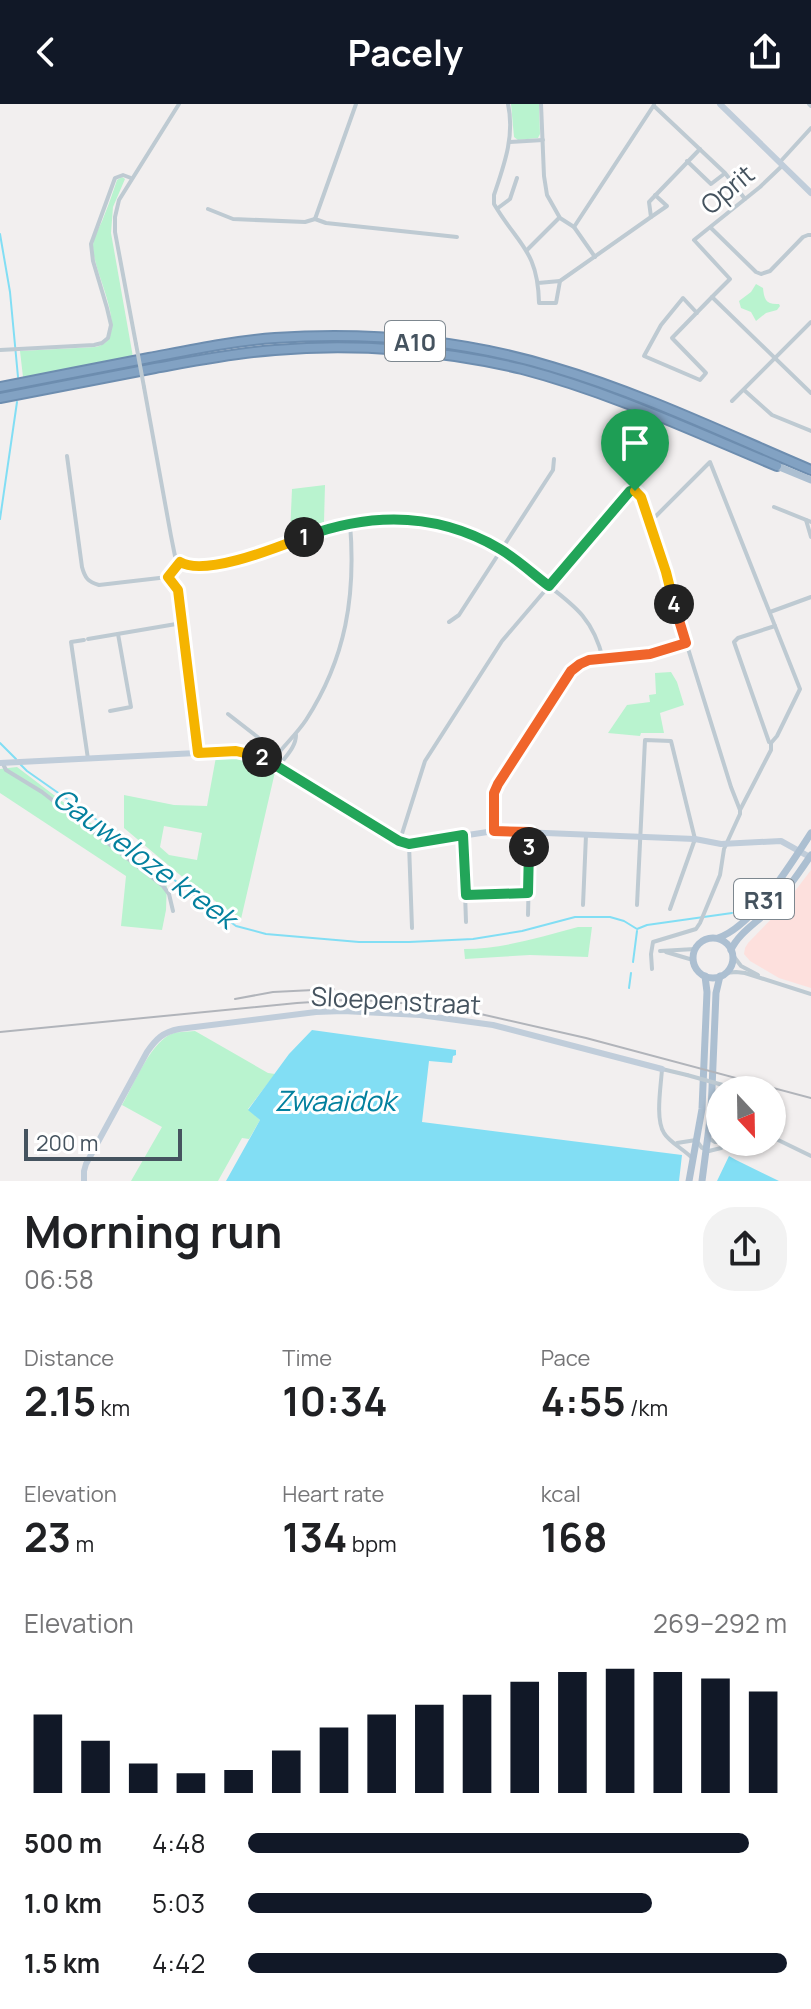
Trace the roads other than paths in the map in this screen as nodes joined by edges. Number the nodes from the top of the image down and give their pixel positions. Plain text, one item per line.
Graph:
1 (179, 104) edge
2 (356, 104) edge
3 (508, 104) edge
4 (541, 104) edge
5 (720, 104) edge
6 (653, 105) edge
7 (811, 128) edge
8 (543, 140) junction
9 (510, 142) junction
10 (700, 149) junction
11 (687, 161) junction
12 (781, 163) junction
13 (725, 173) junction
14 (131, 178) junction
15 (517, 178) dead end
16 (811, 193) edge
17 (655, 195) junction
18 (745, 199) junction
19 (497, 208) junction
20 (208, 209) dead end
21 (651, 217) junction
22 (560, 218) junction
23 (315, 219) junction
24 (574, 227) junction
25 (711, 227) junction
26 (811, 235) edge
27 (457, 237) dead end
28 (527, 250) junction
29 (595, 257) junction
30 (560, 281) junction
31 (538, 283) junction
32 (712, 297) junction
33 (697, 313) junction
34 (811, 322) edge
35 (0, 350) edge
36 (775, 359) junction
37 (0, 387) edge
38 (744, 390) junction
39 (811, 393) edge
40 (0, 398) edge
41 (732, 401) dead end
42 (811, 431) edge
43 (67, 456) dead end
44 (554, 459) dead end
45 (777, 466) joint
46 (811, 470) edge
47 (811, 480) edge
48 (774, 507) dead end
49 (648, 521) junction
50 (808, 521) edge
51 (350, 523) junction
52 (811, 537) edge
53 (502, 550) junction
54 (180, 562) junction
55 (168, 577) junction
56 (549, 586) junction
57 (811, 597) edge
58 (770, 612) junction
59 (449, 622) dead end
60 (182, 623) junction
61 (775, 626) junction
62 (118, 634) junction
63 (686, 643) junction
64 (603, 659) junction
65 (110, 711) dead end
66 (228, 714) dead end
67 (771, 743) junction
68 (198, 753) junction
69 (261, 756) junction
70 (88, 759) junction
71 (3, 763) edge
72 (276, 764) junction
73 (740, 810) junction
74 (494, 831) junction
75 (530, 832) junction
76 (811, 833) edge
77 (463, 835) junction
78 (586, 835) junction
79 (640, 837) junction
80 (695, 839) junction
81 (399, 841) junction
82 (409, 844) junction
83 (726, 844) junction
84 (800, 851) junction
85 (811, 857) edge
86 (528, 893) junction
87 (466, 895) junction
88 (583, 905) dead end
89 (637, 905) dead end
90 (670, 909) dead end
91 (173, 911) dead end
92 (528, 915) dead end
93 (466, 922) dead end
94 (412, 928) dead end
95 (718, 938) junction
96 (695, 949) junction
97 (732, 952) junction
98 (693, 960) junction
99 (652, 969) dead end
100 (722, 975) junction
101 (705, 976) junction
102 (771, 982) junction
103 (811, 994) edge
104 (662, 1069) junction
105 (712, 1076) edge
106 (706, 1080) edge
107 (696, 1140) junction
108 (676, 1143) junction
109 (786, 1144) edge
110 (706, 1150) joint
111 (811, 1156) edge
112 (693, 1159) junction
113 (84, 1181) edge
114 (689, 1181) edge
115 (702, 1181) edge

1 - 14 street
2 - 23 street
3 - 9 street
4 - 8 street
5 - 12 main road
6 - 10 street
6 - 24 street
7 - 12 street, Oprit
8 - 9 street
8 - 22 street
9 - 19 street
10 - 11 street
10 - 13 street
11 - 13 street
11 - 17 street
12 - 16 main road
12 - 18 street, Oprit
13 - 18 street
14 - 35 street
14 - 54 street, bridge
15 - 19 street
17 - 21 street
17 - 21 street
18 - 25 street, Oprit
19 - 28 street
20 - 23 street
21 - 29 street
22 - 24 street
22 - 28 street
23 - 27 street
24 - 29 street
25 - 26 street
25 - 32 street, Oprit
28 - 31 street
29 - 30 street
30 - 31 street
30 - 31 street
32 - 33 street
32 - 36 street
33 - 33 street
34 - 36 street
36 - 38 street
36 - 39 street
37 - 46 highway, A10
38 - 41 street
38 - 42 street
40 - 45 highway, A10
43 - 55 street
44 - 53 street
45 - 47 main road, A10
48 - 50 street
49 - 56 street
49 - 58 street
49 - 63 street
50 - 52 street
51 - 53 street
51 - 54 street
51 - 72 street
53 - 56 street
53 - 59 street
54 - 55 street
55 - 60 street
56 - 64 street
56 - 81 street
57 - 58 street
58 - 61 street
60 - 62 street
60 - 68 street
61 - 67 street
61 - 67 street
62 - 65 street
62 - 70 street
63 - 64 street
63 - 73 street
64 - 74 street
66 - 69 street
67 - 73 street
68 - 69 main road
68 - 70 main road
69 - 72 main road
70 - 71 main road
71 - 91 street
72 - 81 main road
73 - 83 street
74 - 75 main road
74 - 77 main road
75 - 78 main road
75 - 86 street
76 - 84 main road, R31
77 - 82 main road
77 - 87 street
78 - 79 main road
78 - 88 street
79 - 80 main road
79 - 80 street
79 - 89 street
80 - 83 main road
80 - 90 street
81 - 82 main road
82 - 94 street
83 - 84 main road
83 - 99 street
84 - 85 main road
84 - 95 main road, R31
85 - 97 main road, R31
86 - 87 street
86 - 92 street
87 - 93 street
95 - 96 main road, R31
95 - 97 main road, R31
96 - 98 main road
96 - 98 street
97 - 100 main road, R31
97 - 102 street
98 - 101 main road
100 - 101 main road
100 - 102 street
100 - 105 main road, R31
101 - 107 main road
102 - 103 street
104 - 106 street, Sloepenstraat, bridge
104 - 108 street
104 - 113 main road, Sloepenstraat
107 - 108 street
107 - 110 street
107 - 112 main road
108 - 112 street
109 - 111 street
110 - 115 main road, R31
112 - 114 main road

